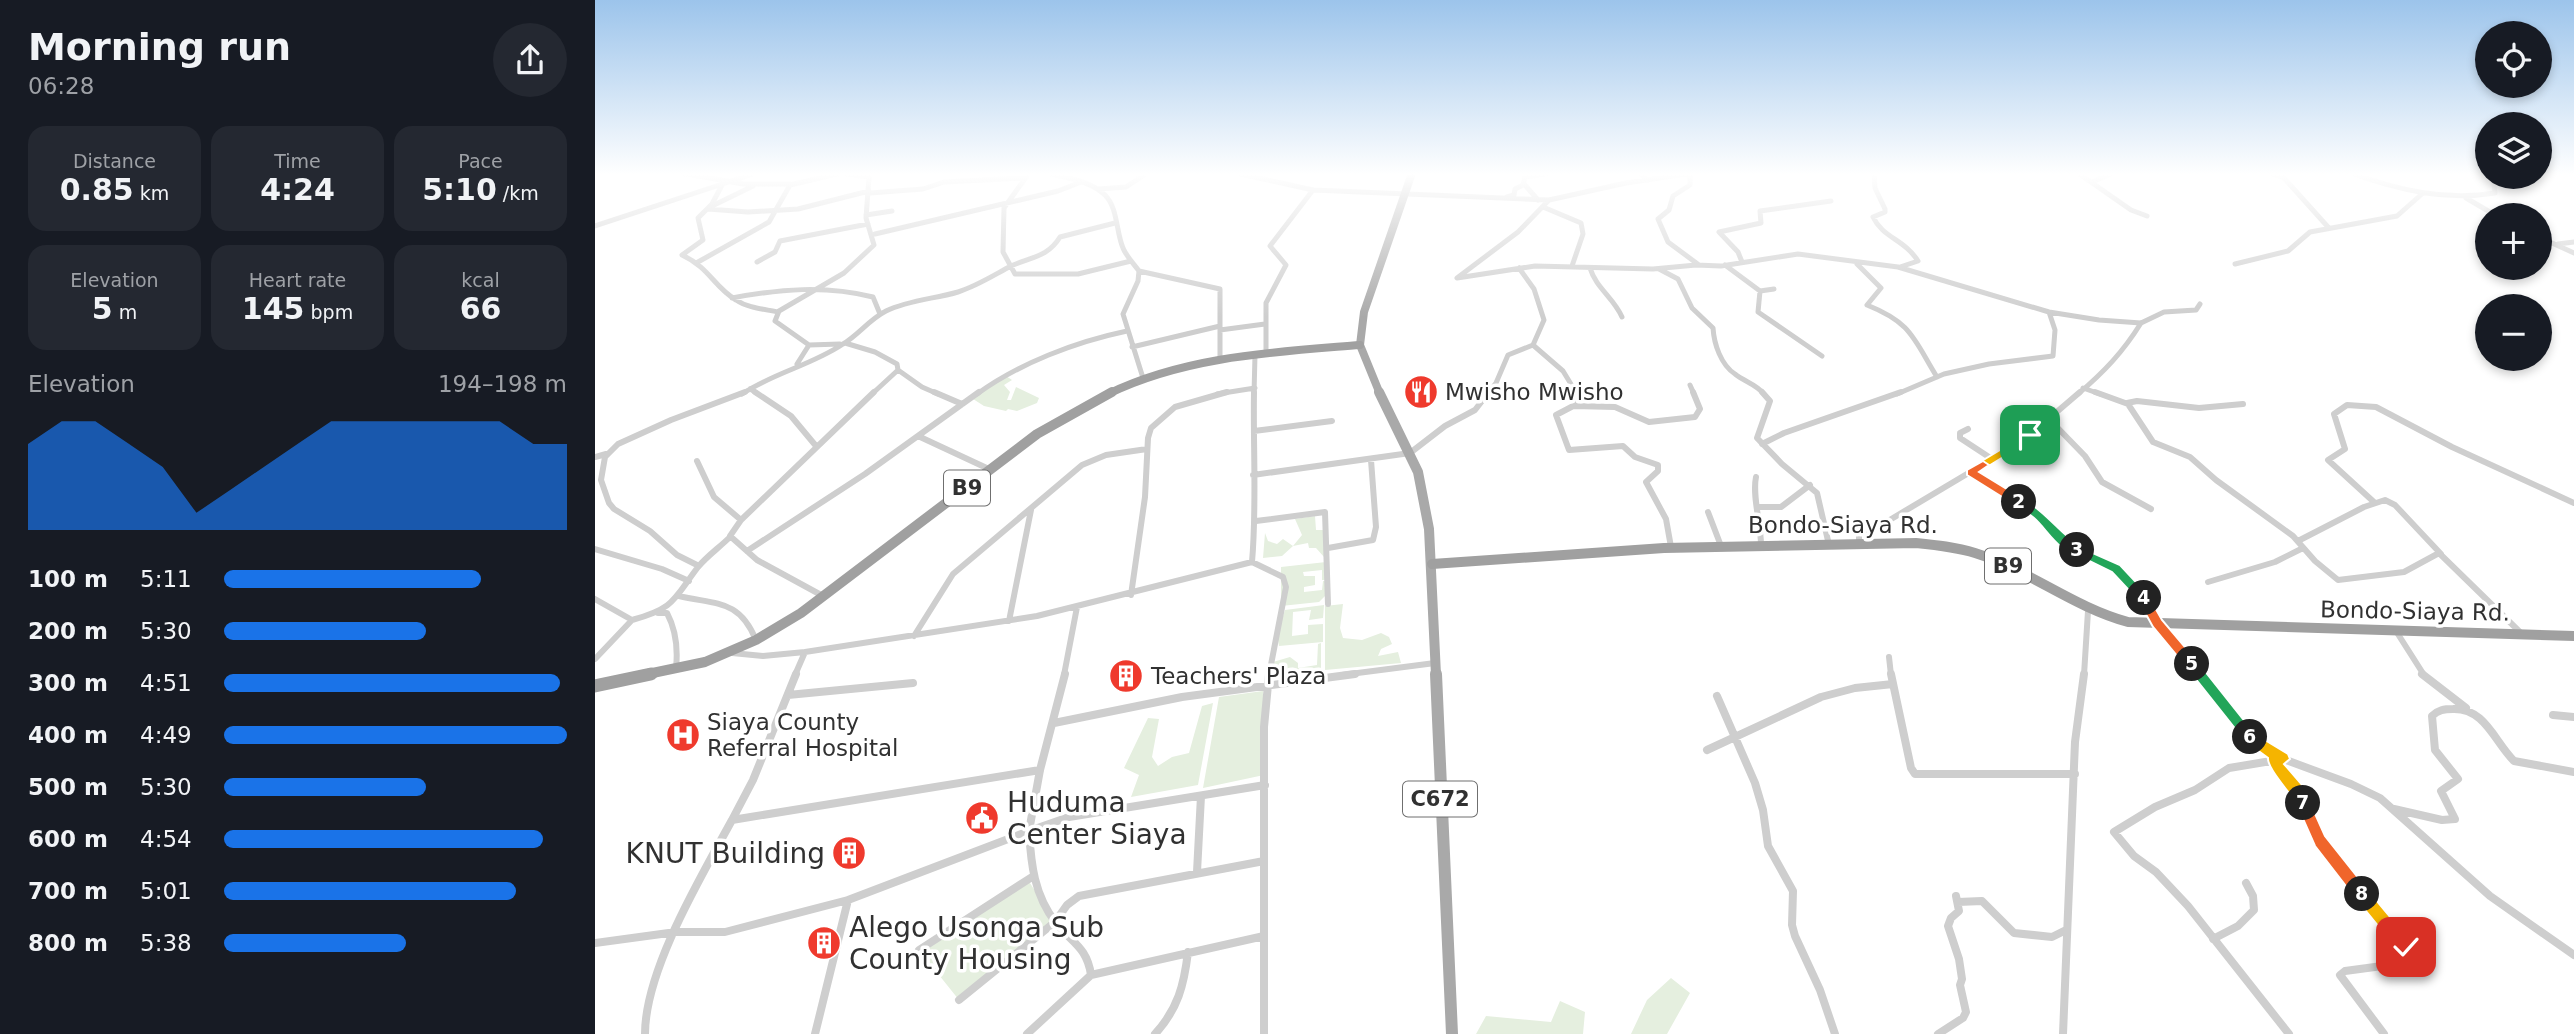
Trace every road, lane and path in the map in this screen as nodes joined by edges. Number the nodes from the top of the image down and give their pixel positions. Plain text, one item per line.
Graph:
1 (697, 221) edge
2 (769, 221) edge
3 (928, 221) edge
4 (1005, 221) edge
5 (1289, 221) edge
6 (1396, 221) edge
7 (1529, 221) edge
8 (1578, 221) edge
9 (1659, 221) edge
10 (1761, 221) edge
11 (1875, 221) edge
12 (2323, 221) edge
13 (2364, 221) edge
14 (1115, 223) joint
15 (868, 224) joint
16 (2328, 227) junction
17 (875, 234) junction
18 (2552, 242) edge
19 (2574, 242) edge
20 (2556, 244) junction
21 (2574, 253) edge
22 (1131, 261) junction
23 (698, 262) junction
24 (757, 262) dead end
25 (1742, 262) junction
26 (1855, 262) junction
27 (2235, 264) dead end
28 (1699, 265) junction
29 (1725, 265) junction
30 (1012, 266) junction
31 (1572, 266) junction
32 (1900, 267) junction
33 (1519, 268) junction
34 (1590, 268) junction
35 (1659, 269) junction
36 (1139, 271) junction
37 (822, 286) junction
38 (1774, 289) dead end
39 (1760, 291) junction
40 (732, 298) junction
41 (2200, 304) dead end
42 (778, 312) junction
43 (2049, 312) junction
44 (880, 314) junction
45 (1622, 317) dead end
46 (2141, 323) junction
47 (1265, 324) junction
48 (1220, 328) junction
49 (1127, 331) junction
50 (847, 342) junction
51 (809, 345) junction
52 (1360, 345) junction
53 (1532, 345) junction
54 (1132, 347) junction
55 (1260, 355) junction
56 (1822, 356) dead end
57 (1220, 360) junction
58 (795, 366) junction
59 (898, 370) junction
60 (1937, 377) junction
61 (1143, 378) junction
62 (1690, 385) dead end
63 (1255, 388) junction
64 (2083, 388) junction
65 (750, 389) junction
66 (2127, 403) junction
67 (962, 404) junction
68 (2243, 404) dead end
69 (1574, 407) junction
70 (1332, 421) dead end
71 (2050, 421) junction
72 (1968, 429) dead end
73 (1254, 430) junction
74 (918, 436) junction
75 (1762, 444) junction
76 (816, 446) junction
77 (1147, 449) junction
78 (1410, 453) junction
79 (606, 454) junction
80 (595, 457) edge
81 (1991, 459) junction
82 (1371, 460) junction
83 (697, 461) dead end
84 (991, 470) junction
85 (1971, 472) junction
86 (1253, 475) junction
87 (1756, 477) dead end
88 (1810, 485) junction
89 (2375, 503) junction
90 (2574, 503) edge
91 (1759, 507) junction
92 (2151, 509) dead end
93 (1031, 510) junction
94 (1708, 512) dead end
95 (741, 520) junction
96 (1256, 521) junction
97 (730, 537) junction
98 (2298, 541) junction
99 (1859, 544) junction
100 (1761, 545) junction
101 (1829, 545) junction
102 (1721, 546) junction
103 (1671, 547) junction
104 (1328, 548) junction
105 (2303, 548) junction
106 (595, 549) edge
107 (747, 551) junction
108 (2441, 554) junction
109 (1252, 562) junction
110 (1432, 564) junction
111 (699, 566) junction
112 (689, 581) junction
113 (2208, 582) dead end
114 (1131, 594) junction
115 (679, 596) junction
116 (823, 596) junction
117 (595, 599) edge
118 (1328, 604) dead end
119 (1077, 607) junction
120 (2088, 611) junction
121 (658, 613) junction
122 (632, 620) junction
123 (1009, 621) junction
124 (2158, 623) junction
125 (2396, 631) junction
126 (2522, 634) junction
127 (914, 636) junction
128 (2574, 636) edge
129 (756, 640) junction
130 (729, 652) junction
131 (805, 652) junction
132 (1889, 657) dead end
133 (595, 659) edge
134 (1435, 663) junction
135 (676, 670) junction
136 (913, 683) dead end
137 (1893, 684) junction
138 (595, 685) edge
139 (1266, 687) junction
140 (788, 695) junction
141 (1717, 696) dead end
142 (2467, 709) junction
143 (2553, 715) dead end
144 (2574, 717) edge
145 (1054, 723) junction
146 (1736, 736) junction
147 (1707, 750) dead end
148 (2283, 759) junction
149 (2273, 761) junction
150 (1040, 770) junction
151 (2574, 772) edge
152 (2075, 774) junction
153 (1265, 785) junction
154 (1201, 796) junction
155 (2395, 809) junction
156 (732, 820) junction
157 (1029, 831) junction
158 (1264, 862) junction
159 (1197, 872) junction
160 (1032, 877) junction
161 (2246, 883) dead end
162 (848, 900) junction
163 (1055, 922) junction
164 (2066, 930) junction
165 (676, 932) junction
166 (1264, 936) junction
167 (2213, 939) junction
168 (595, 943) edge
169 (919, 950) dead end
170 (1188, 952) junction
171 (2574, 954) edge
172 (1091, 975) junction
173 (959, 1000) dead end
174 (1039, 1030) edge
175 (645, 1034) edge
176 (814, 1034) edge
177 (1027, 1034) edge
178 (1155, 1034) edge
179 (1264, 1034) edge
180 (1452, 1034) edge
181 (1835, 1034) edge
182 (1938, 1034) edge
183 (2063, 1034) edge
184 (2289, 1034) edge
185 (2384, 1034) edge

1 - 23 street
2 - 23 street
3 - 17 street
4 - 30 street
5 - 47 street
6 - 52 main road, C672
7 - 33 street
8 - 31 street
9 - 28 street
10 - 25 street
11 - 32 street
12 - 16 street
13 - 16 street
14 - 22 street
14 - 30 street
15 - 17 street
15 - 24 street
16 - 27 street
17 - 37 street
18 - 20 street
19 - 20 street
20 - 21 street
22 - 30 street
22 - 36 street
23 - 40 street
25 - 26 street
25 - 29 street
26 - 32 street
26 - 60 street
28 - 29 street
28 - 35 street
29 - 39 street
30 - 44 street
31 - 33 street
31 - 34 street
32 - 43 street
33 - 53 street
34 - 35 street
34 - 45 street
35 - 75 street
36 - 48 street
36 - 49 street
37 - 40 street
37 - 42 street
37 - 44 street
38 - 39 street
39 - 56 street
40 - 42 street
41 - 46 street
42 - 51 street
43 - 46 street
43 - 60 street
44 - 50 street
46 - 64 street
47 - 48 street
47 - 55 street
48 - 54 street
48 - 57 street
49 - 54 street
49 - 67 street
50 - 51 street
50 - 58 street
50 - 59 street
51 - 58 street
52 - 55 highway, B9
52 - 78 main road, C672
53 - 69 street
53 - 78 street
54 - 61 street
55 - 57 highway, B9
55 - 63 street
57 - 61 highway, B9
58 - 65 street
59 - 67 street
59 - 76 street
60 - 75 street
61 - 84 highway, B9
62 - 69 street
63 - 73 street
63 - 77 street
64 - 66 street
64 - 71 street
65 - 76 street
65 - 79 street
66 - 68 street
66 - 98 street
67 - 74 street
69 - 103 street
70 - 73 street
71 - 81 street
71 - 92 street
72 - 81 street
73 - 86 street
74 - 84 street
74 - 107 street
75 - 88 street
76 - 95 street
77 - 93 street
77 - 114 street
78 - 82 street
78 - 110 main road, C672
79 - 80 street
79 - 111 street
81 - 85 street
82 - 86 street
82 - 104 street
83 - 95 street
84 - 116 highway, B9
85 - 99 street
85 - 124 street
86 - 96 street
87 - 91 street
88 - 91 street
88 - 101 street
89 - 90 street
89 - 98 street
89 - 108 street
91 - 100 street
93 - 123 street
93 - 127 street
94 - 102 street
95 - 97 street
96 - 104 street
96 - 109 street
97 - 107 street
97 - 111 street
98 - 105 street
99 - 101 highway, Bondo-Siaya Rd. / B9
99 - 120 highway, Bondo-Siaya Rd. / B9
100 - 101 highway, Bondo-Siaya Rd. / B9
100 - 102 highway, Bondo-Siaya Rd. / B9
102 - 103 highway, Bondo-Siaya Rd. / B9
103 - 110 highway, Bondo-Siaya Rd. / B9
104 - 118 street
105 - 108 street
105 - 113 street
106 - 112 street
107 - 116 street
108 - 126 street
109 - 114 street
109 - 139 street
110 - 134 main road, C672
111 - 112 street
112 - 115 street
114 - 119 street
115 - 121 street
115 - 129 street
116 - 129 highway, B9
117 - 122 street
119 - 123 street
119 - 145 street
120 - 124 highway, Bondo-Siaya Rd. / B9
120 - 152 street
121 - 122 street
121 - 135 street
122 - 133 street
123 - 127 street
124 - 125 highway, Bondo-Siaya Rd. / B9
124 - 148 street
125 - 126 highway, Bondo-Siaya Rd. / B9
125 - 142 street
126 - 128 highway, Bondo-Siaya Rd. / B9
127 - 131 street
129 - 130 highway, B9
130 - 131 street
130 - 135 highway, B9
131 - 140 street
132 - 137 street
134 - 139 street
134 - 180 main road, C672
135 - 138 highway, B9
136 - 140 street
137 - 146 street
137 - 152 street
139 - 145 street
139 - 153 street
140 - 156 street
141 - 146 street
142 - 151 street
142 - 155 street
143 - 144 street
145 - 150 street
146 - 147 street
146 - 181 street
148 - 149 street
148 - 155 street
149 - 167 street
149 - 185 street
150 - 156 street
150 - 157 street
152 - 164 street
153 - 154 street
153 - 158 street
154 - 157 street
154 - 159 street
155 - 171 street
156 - 165 street
157 - 160 street
157 - 162 street
158 - 159 street
158 - 166 street
159 - 163 street
160 - 163 street
160 - 169 street
161 - 167 street
162 - 165 street
162 - 176 street
163 - 172 street
163 - 173 street
164 - 182 street
164 - 183 street
165 - 168 street
165 - 175 street
166 - 170 street
166 - 179 street
167 - 184 street
170 - 172 street
170 - 178 street
172 - 174 street
174 - 177 street

